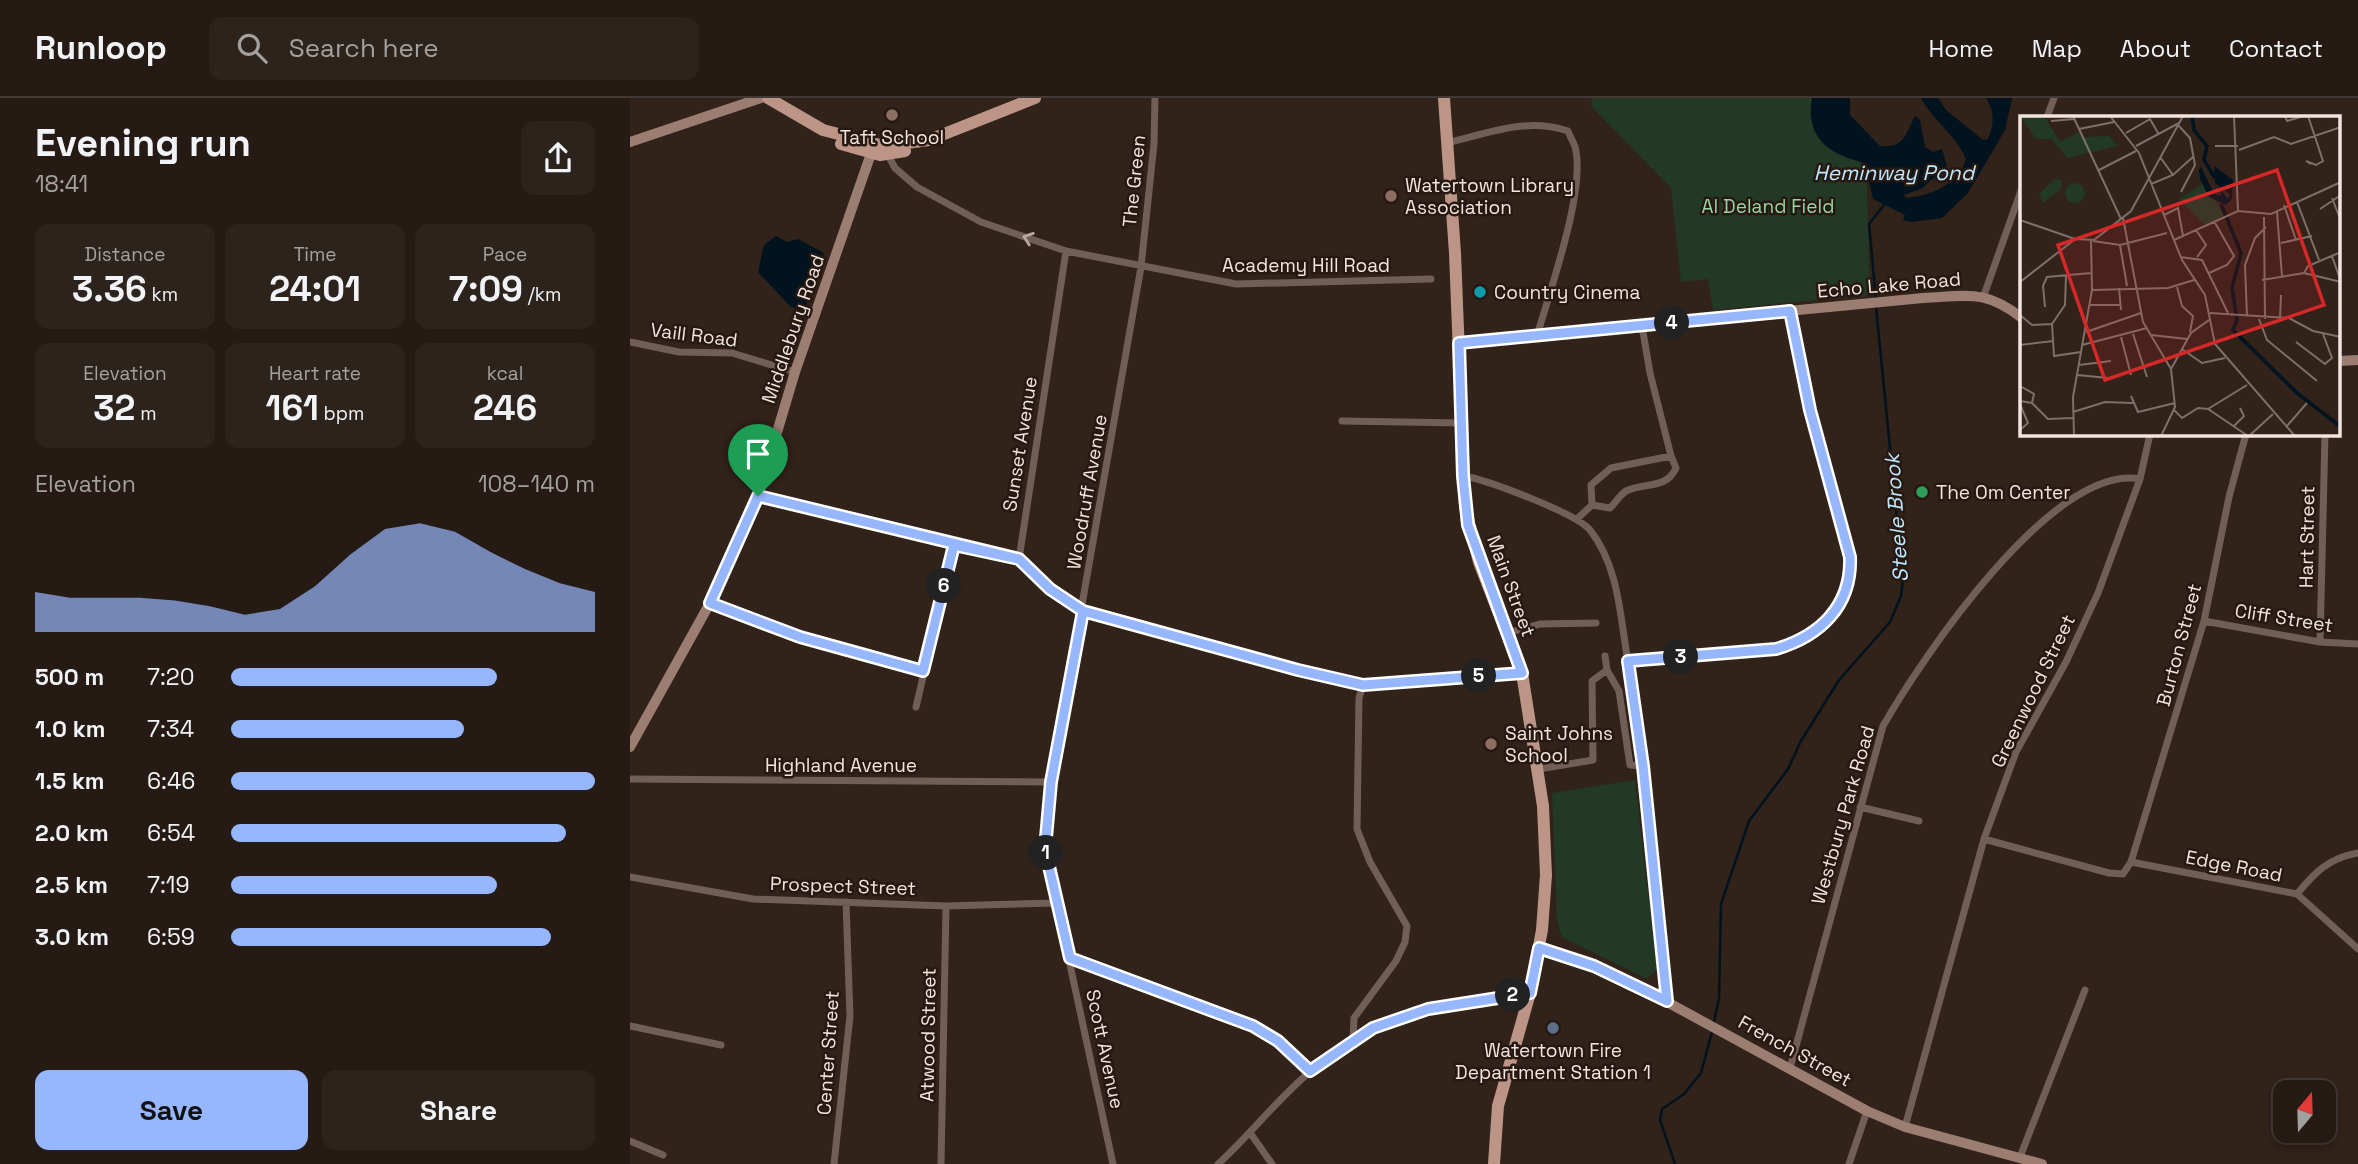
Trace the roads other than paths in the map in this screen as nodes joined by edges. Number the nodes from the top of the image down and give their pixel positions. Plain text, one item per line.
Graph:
1 (761, 98) edge
2 (768, 98) edge
3 (1035, 98) edge
4 (1155, 98) edge
5 (1444, 98) edge
6 (2054, 98) edge
7 (2047, 116) edge
8 (630, 142) edge
9 (1447, 143) junction
10 (909, 145) junction
11 (873, 150) junction
12 (888, 155) junction
13 (2020, 194) edge
14 (1066, 251) junction
15 (1141, 267) junction
16 (1431, 279) dead end
17 (1984, 295) junction
18 (1790, 311) junction
19 (2020, 317) edge
20 (1642, 326) junction
21 (1537, 335) junction
22 (630, 342) edge
23 (1459, 343) junction
24 (2358, 360) edge
25 (2340, 361) edge
26 (794, 372) junction
27 (1342, 421) dead end
28 (1461, 423) junction
29 (2150, 436) edge
30 (2245, 436) edge
31 (2325, 436) edge
32 (1671, 457) junction
33 (1463, 476) junction
34 (2140, 479) junction
35 (758, 496) junction
36 (1592, 505) junction
37 (1577, 519) junction
38 (954, 545) junction
39 (1019, 559) junction
40 (710, 603) junction
41 (1083, 611) junction
42 (2204, 621) junction
43 (1596, 624) dead end
44 (1508, 633) junction
45 (2320, 642) junction
46 (2358, 644) edge
47 (1605, 656) dead end
48 (1628, 661) junction
49 (1607, 670) junction
50 (923, 671) junction
51 (1522, 673) junction
52 (1363, 685) junction
53 (916, 707) dead end
54 (630, 747) edge
55 (1643, 766) junction
56 (1539, 769) junction
57 (630, 779) edge
58 (1051, 782) junction
59 (1860, 807) junction
60 (1919, 821) dead end
61 (1984, 839) junction
62 (2358, 853) edge
63 (2131, 862) junction
64 (630, 877) edge
65 (2297, 894) junction
66 (846, 902) junction
67 (1056, 903) junction
68 (946, 906) junction
69 (1539, 948) junction
70 (2358, 949) edge
71 (1070, 958) junction
72 (2085, 990) dead end
73 (1530, 993) junction
74 (1667, 1001) junction
75 (630, 1026) edge
76 (1353, 1041) junction
77 (721, 1045) dead end
78 (1790, 1068) junction
79 (1310, 1071) junction
80 (1867, 1111) junction
81 (1905, 1127) junction
82 (1251, 1134) junction
83 (630, 1141) edge
84 (663, 1155) dead end
85 (2020, 1157) junction
86 (834, 1164) edge
87 (941, 1164) edge
88 (1113, 1164) edge
89 (1218, 1164) edge
90 (1272, 1164) edge
91 (1494, 1164) edge
92 (1849, 1164) edge
93 (2042, 1164) edge

1 - 8 street
2 - 11 main road
3 - 10 main road
4 - 15 street, The Green
5 - 9 main road, Main Street
6 - 7 street
9 - 21 street
9 - 23 main road, Main Street
10 - 11 main road
10 - 12 main road
11 - 12 main road
11 - 26 street, Middlebury Road
14 -> 12 street, Academy Hill Road
13 - 17 street
14 - 15 street, Academy Hill Road
14 - 39 street, Sunset Avenue
15 - 16 street, Academy Hill Road
15 - 41 street, Woodruff Avenue
17 - 18 street, Echo Lake Road
17 - 19 street, Echo Lake Road
18 - 20 street, Echo Lake Road
18 - 48 street
20 - 21 street, Echo Lake Road
20 - 32 street
21 - 23 street, Echo Lake Road
22 - 26 street, Vaill Road
23 - 28 main road, Main Street
24 - 25 street
26 - 35 street, Middlebury Road
27 - 28 street
28 - 33 main road, Main Street
29 - 34 street, Greenwood Street
30 - 42 street, Burton Street
31 - 45 street, Hart Street
32 - 36 street
32 - 36 street
33 - 37 street
33 - 44 main road, Main Street
34 - 59 street, Westbury Park Road
34 - 61 street, Greenwood Street
35 - 38 street
35 - 40 street, Middlebury Road
36 - 37 street
37 - 48 street
38 - 39 street
38 - 50 street
39 - 41 street
40 - 50 street
40 - 54 street, Middlebury Road
41 - 52 street
41 - 58 street, Scott Avenue
42 - 45 street, Cliff Street
42 - 63 street, Burton Street
43 - 44 street
44 - 51 main road, Main Street
45 - 46 street, Cliff Street
47 - 49 street
48 - 55 street
49 - 55 street
49 - 56 street
50 - 53 street
51 - 52 street
51 - 56 main road, Main Street
52 - 76 street
55 - 74 street
56 - 69 main road, Main Street
57 - 58 street, Highland Avenue
58 - 67 street, Scott Avenue
59 - 60 street
59 - 78 street, Westbury Park Road
61 - 63 street
61 - 81 street, Greenwood Street
62 - 65 street, Edge Road
63 - 65 street, Edge Road
64 - 66 street, Prospect Street
65 - 70 street
66 - 68 street, Prospect Street
66 - 86 street, Center Street
67 - 68 street, Prospect Street
67 - 71 street, Scott Avenue
68 - 87 street, Atwood Street
69 - 73 main road, Main Street
69 - 74 street, French Street
71 - 79 street
71 - 88 street, Scott Avenue
72 - 85 street
73 - 76 street
73 - 91 main road, Main Street
74 - 78 street, French Street
75 - 77 street
76 - 79 street
78 - 80 street, French Street
79 - 82 street
80 - 81 street, French Street
80 - 92 street
81 - 85 street, French Street
82 - 89 street
82 - 90 street
83 - 84 street
85 - 93 street, French Street

